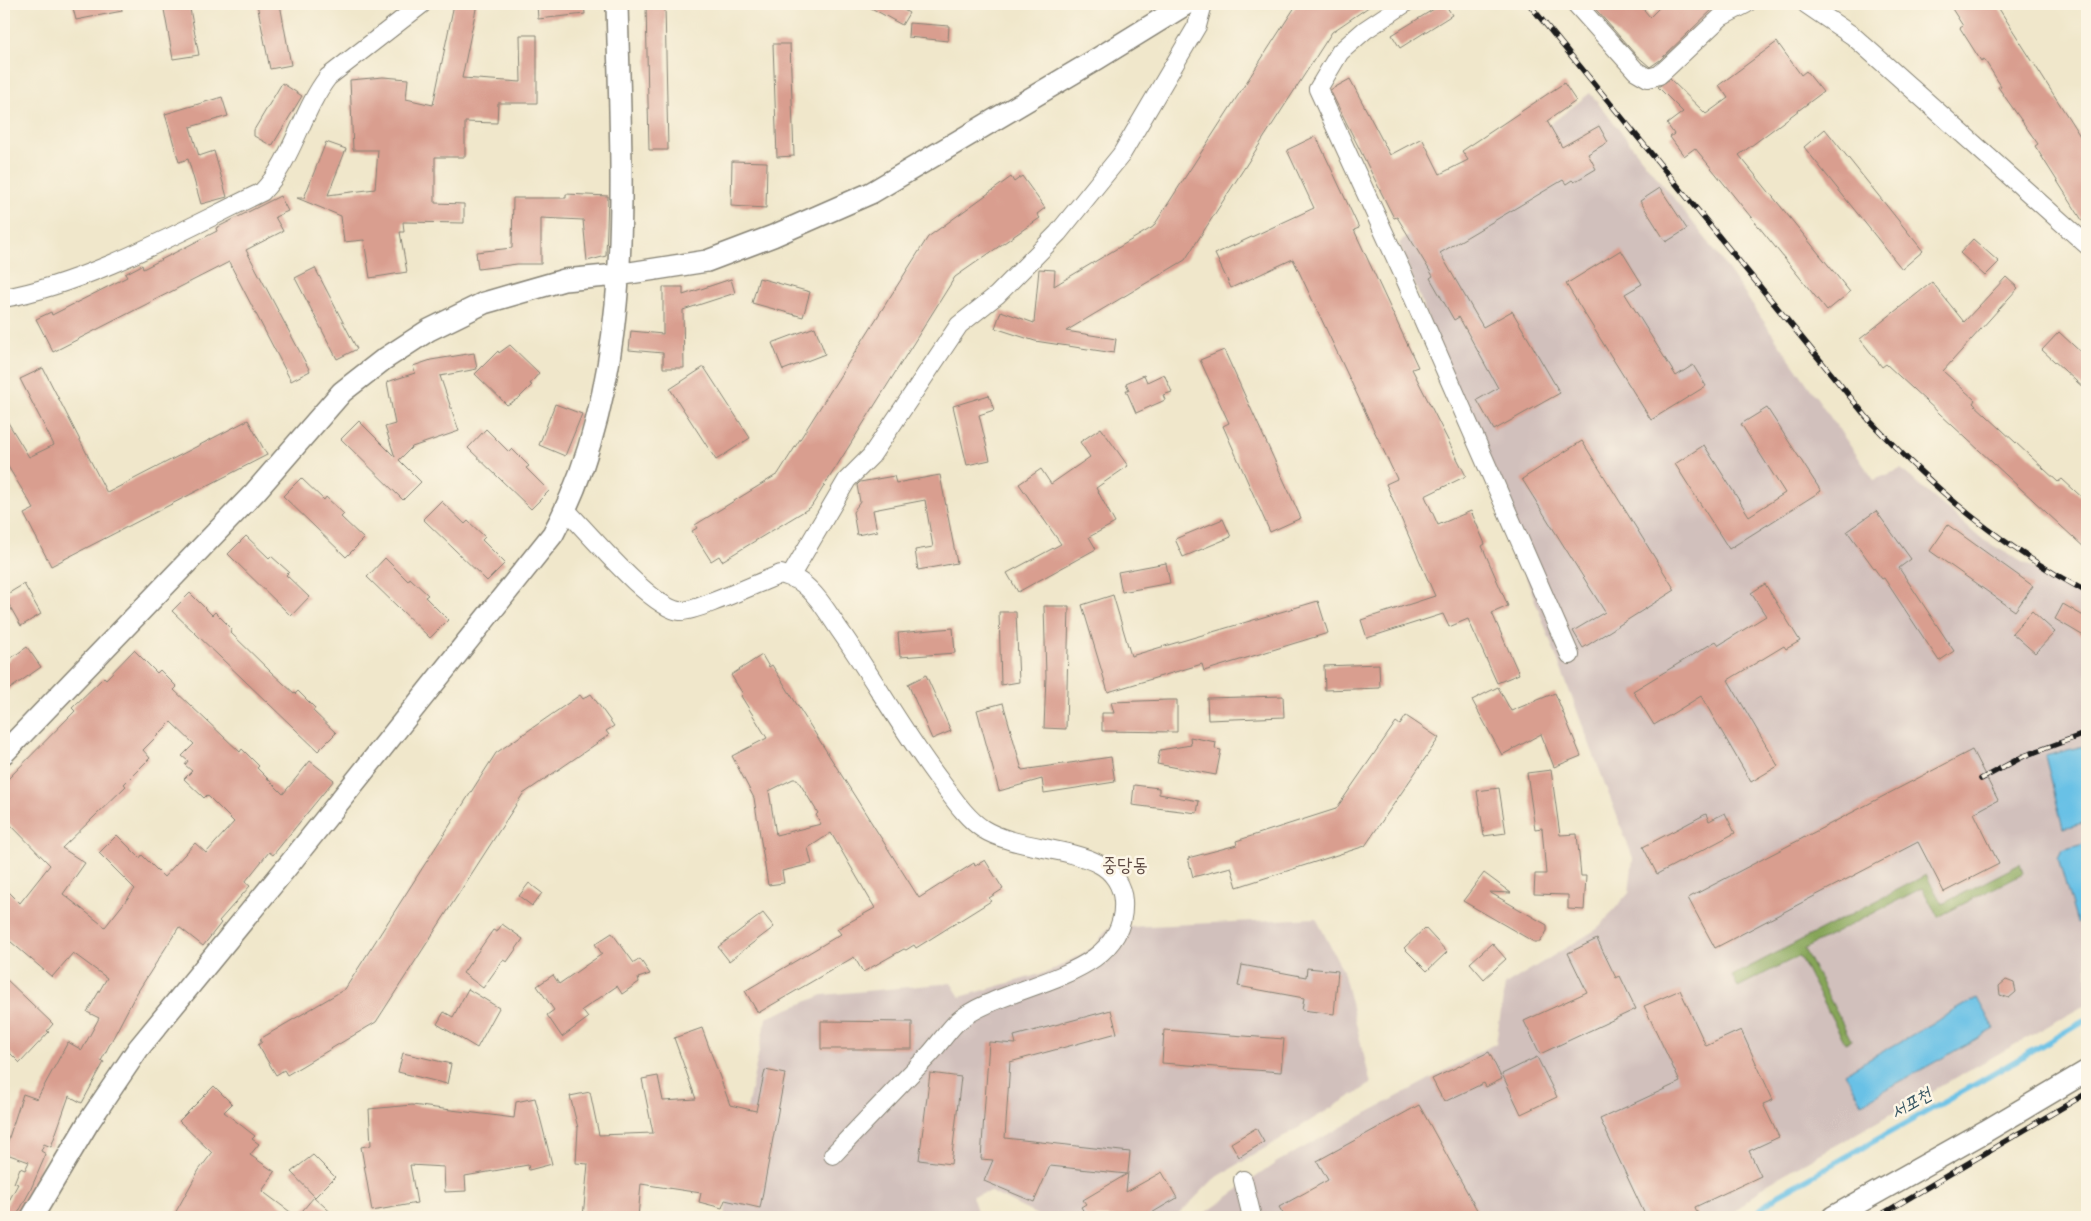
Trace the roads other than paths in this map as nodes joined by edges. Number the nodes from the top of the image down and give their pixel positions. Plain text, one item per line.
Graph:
1 (422, 4) edge
2 (617, 4) edge
3 (1186, 4) edge
4 (1203, 4) edge
5 (1404, 4) edge
6 (1576, 4) edge
7 (1746, 4) edge
8 (1806, 4) edge
9 (2087, 246) edge
10 (617, 275) junction
11 (4, 298) edge
12 (566, 510) junction
13 (790, 578) junction
14 (1570, 655) dead end
15 (4, 752) edge
16 (2087, 1071) edge
17 (833, 1155) dead end
18 (1244, 1180) dead end
19 (32, 1217) edge
20 (1252, 1217) edge
21 (1833, 1217) edge

1 - 11 street
2 - 10 street
3 - 10 street
4 - 13 street
5 - 14 street
6 - 7 street
8 - 9 street
10 - 12 street
10 - 15 street
12 - 13 street
12 - 19 street
13 - 17 street
16 - 21 street
18 - 20 street

